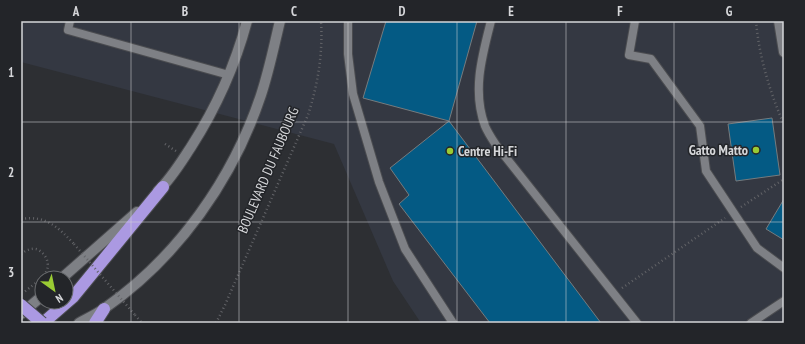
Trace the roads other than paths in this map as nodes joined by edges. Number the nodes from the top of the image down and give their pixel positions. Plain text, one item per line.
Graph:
1 (70, 21) edge
2 (247, 21) edge
3 (280, 21) edge
4 (348, 21) edge
5 (490, 21) edge
6 (635, 21) edge
7 (779, 21) edge
8 (784, 52) edge
9 (229, 75) junction
10 (163, 187) junction
11 (784, 268) edge
12 (71, 270) edge
13 (784, 301) edge
14 (34, 303) edge
15 (21, 305) edge
16 (104, 309) junction
17 (21, 314) edge
18 (42, 323) edge
19 (79, 323) edge
20 (95, 323) edge
21 (453, 323) edge
22 (637, 323) edge
23 (751, 323) edge

1 - 9 lane
2 - 9 street
3 - 16 street
4 - 21 lane
5 - 22 lane
6 - 11 lane
7 - 8 street
9 - 10 street
10 - 12 street
10 - 18 highway
13 - 23 lane
14 - 17 street
15 - 18 highway, bridge
16 - 19 street
16 - 20 highway

